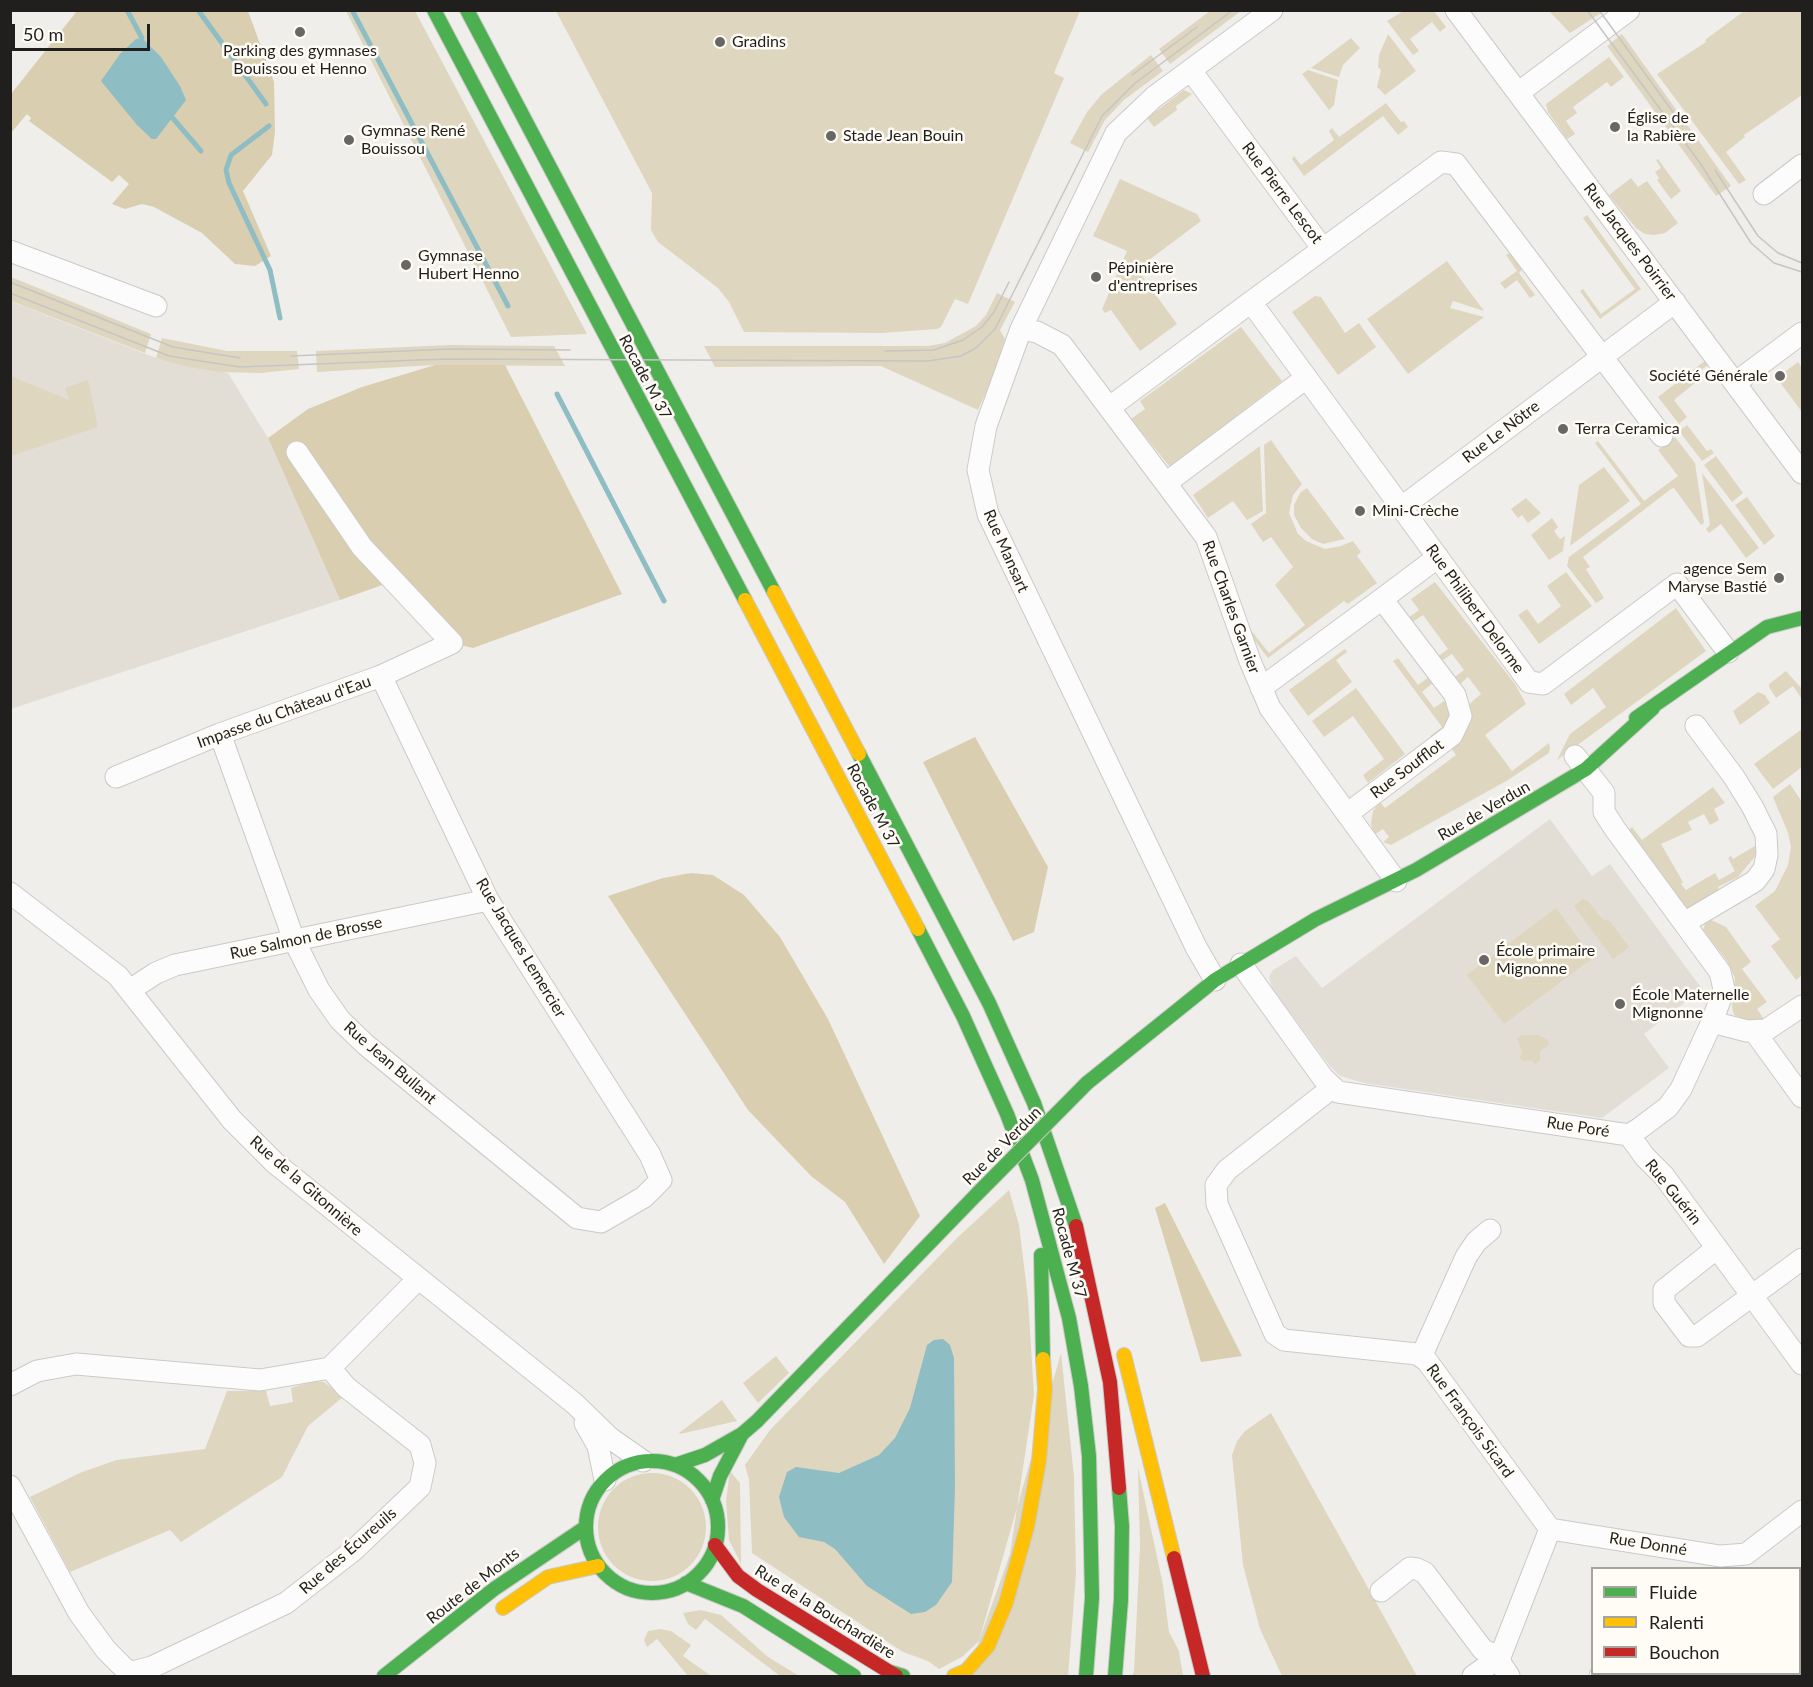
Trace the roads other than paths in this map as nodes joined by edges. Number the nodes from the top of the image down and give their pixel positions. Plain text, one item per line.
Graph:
1 (434, 10) edge
2 (467, 10) edge
3 (1272, 10) edge
4 (1456, 10) edge
5 (1629, 10) edge
6 (1192, 72) junction
7 (1518, 93) junction
8 (1803, 165) edge
9 (1764, 194) dead end
10 (1323, 249) junction
11 (10, 251) edge
12 (1251, 302) junction
13 (1675, 302) junction
14 (156, 306) dead end
15 (1021, 329) junction
16 (1803, 333) edge
17 (1601, 357) junction
18 (1306, 378) junction
19 (1735, 383) junction
20 (1110, 407) junction
21 (1662, 436) dead end
22 (297, 452) dead end
23 (1803, 473) edge
24 (1166, 483) junction
25 (1402, 507) junction
26 (1438, 557) junction
27 (1383, 599) junction
28 (1803, 618) edge
29 (1803, 633) edge
30 (1728, 652) junction
31 (381, 676) junction
32 (1261, 688) junction
33 (1653, 708) junction
34 (1696, 726) dead end
35 (220, 734) junction
36 (1580, 757) junction
37 (116, 777) dead end
38 (1537, 781) dead end
39 (1499, 804) dead end
40 (1347, 814) junction
41 (1393, 871) junction
42 (10, 893) edge
43 (488, 900) junction
44 (1684, 923) junction
45 (294, 940) junction
46 (1241, 964) junction
47 (1215, 980) junction
48 (130, 990) junction
49 (1803, 1005) edge
50 (1712, 1022) junction
51 (1754, 1031) junction
52 (1333, 1087) junction
53 (1803, 1097) edge
54 (1629, 1135) junction
55 (661, 1180) joint
56 (1043, 1214) junction
57 (1490, 1230) dead end
58 (1717, 1248) junction
59 (1083, 1249) junction
60 (1803, 1259) edge
61 (418, 1279) junction
62 (1751, 1294) junction
63 (1113, 1322) dead end
64 (1121, 1343) dead end
65 (1421, 1357) junction
66 (1803, 1364) edge
67 (330, 1368) junction
68 (10, 1385) edge
69 (575, 1404) junction
70 (742, 1434) junction
71 (643, 1461) junction
72 (675, 1465) junction
73 (605, 1480) junction
74 (10, 1486) edge
75 (712, 1500) junction
76 (1803, 1511) edge
77 (586, 1527) junction
78 (1550, 1529) junction
79 (715, 1545) junction
80 (1747, 1561) edge
81 (598, 1566) junction
82 (686, 1583) junction
83 (1381, 1591) dead end
84 (493, 1616) dead end
85 (1500, 1657) junction
86 (123, 1673) edge
87 (896, 1675) edge
88 (384, 1677) edge
89 (854, 1677) edge
90 (954, 1677) edge
91 (1086, 1677) edge
92 (1115, 1677) edge
93 (1203, 1677) edge
94 (1473, 1677) edge
95 (1509, 1677) edge

1 - 56 main road, Rocade M 37
2 - 59 main road, Rocade M 37
3 - 6 street, Rue Mansart
4 - 7 street, Rue Jacques Poirrier
5 - 7 street
6 - 10 street, Rue Pierre Lescot
6 - 15 street, Rue Mansart
7 - 13 street, Rue Jacques Poirrier
8 - 9 street
10 - 12 street
10 - 17 street, Rue Pierre Lescot
11 - 14 street
12 - 18 street, Rue Philibert Delorme
12 - 20 street
13 - 17 street, Rue Le Nôtre
13 - 19 street, Rue Jacques Poirrier
15 - 20 street, Rue Charles Garnier
15 - 47 street, Rue Mansart
16 - 19 street
17 - 21 street
17 - 25 street, Rue Le Nôtre
18 - 24 street
18 - 25 street, Rue Philibert Delorme
19 - 23 street, Rue Jacques Poirrier
20 - 24 street, Rue Charles Garnier
22 - 31 street, Impasse du Château d'Eau
24 - 32 street, Rue Charles Garnier
25 - 26 street, Rue Philibert Delorme
26 - 27 street
26 - 30 street, Rue Philibert Delorme
27 - 32 street
27 - 40 street, Rue Soufflot
28 - 30 main road, Rue de Verdun
29 - 30 main road, Rue de Verdun
30 - 33 main road, Rue de Verdun
31 - 35 street, Impasse du Château d'Eau
31 - 43 street, Rue Jacques Lemercier
32 - 40 street, Rue Charles Garnier
33 - 36 main road, Rue de Verdun
33 - 36 main road, Rue de Verdun
34 - 44 street
35 - 37 street, Impasse du Château d'Eau
35 - 45 street, Rue Jean Bullant
36 - 41 main road, Rue de Verdun
36 - 44 street, Rue Poré
38 - 39 main road, Rue de Verdun
40 - 41 street, Rue Charles Garnier
41 - 46 main road, Rue de Verdun
42 - 48 street, Rue de la Gitonnière
43 - 45 street, Rue Salmon de Brosse
43 - 55 street, Rue Jacques Lemercier
44 - 50 street, Rue Poré
45 - 48 street, Rue Salmon de Brosse
45 - 55 street, Rue Jean Bullant
46 - 47 main road, Rue de Verdun
46 - 52 street
47 - 70 main road, Rue de Verdun, bridge
48 - 61 street, Rue de la Gitonnière
49 - 51 street
50 - 51 street
50 - 54 street, Rue Poré
51 - 53 street
52 - 54 street, Rue Poré
52 - 65 street, Rue François Sicard
54 - 58 street, Rue Guérin
56 - 90 main road
56 - 91 main road, Rocade M 37
57 - 65 street
58 - 62 street, Rue Guérin
58 - 62 street
59 - 63 main road
59 - 92 main road, Rocade M 37
60 - 62 street
61 - 67 street
61 - 69 street, Rue de la Gitonnière
62 - 66 street, Rue Guérin
64 - 93 main road
65 - 78 street, Rue François Sicard
67 - 68 street
67 - 86 street, Rue des Écureuils
69 - 71 street, Rue de la Gitonnière
69 - 73 street, Rue de la Gitonnière
70 - 72 main road, Rue de Verdun
70 - 75 main road, Rue de Verdun
71 - 72 main road
71 - 73 main road
72 - 75 main road
73 - 77 main road
74 - 86 street, Rue des Écureuils
75 - 79 main road
76 - 80 street, Rue Donné
77 - 81 main road
77 - 88 main road, Route de Monts
78 - 80 street, Rue Donné
78 - 85 street
79 - 82 main road
79 - 87 main road, Rue de la Bouchardière
81 - 82 main road
81 - 84 main road
82 - 89 main road
83 - 85 street
85 - 94 street
85 - 95 street

